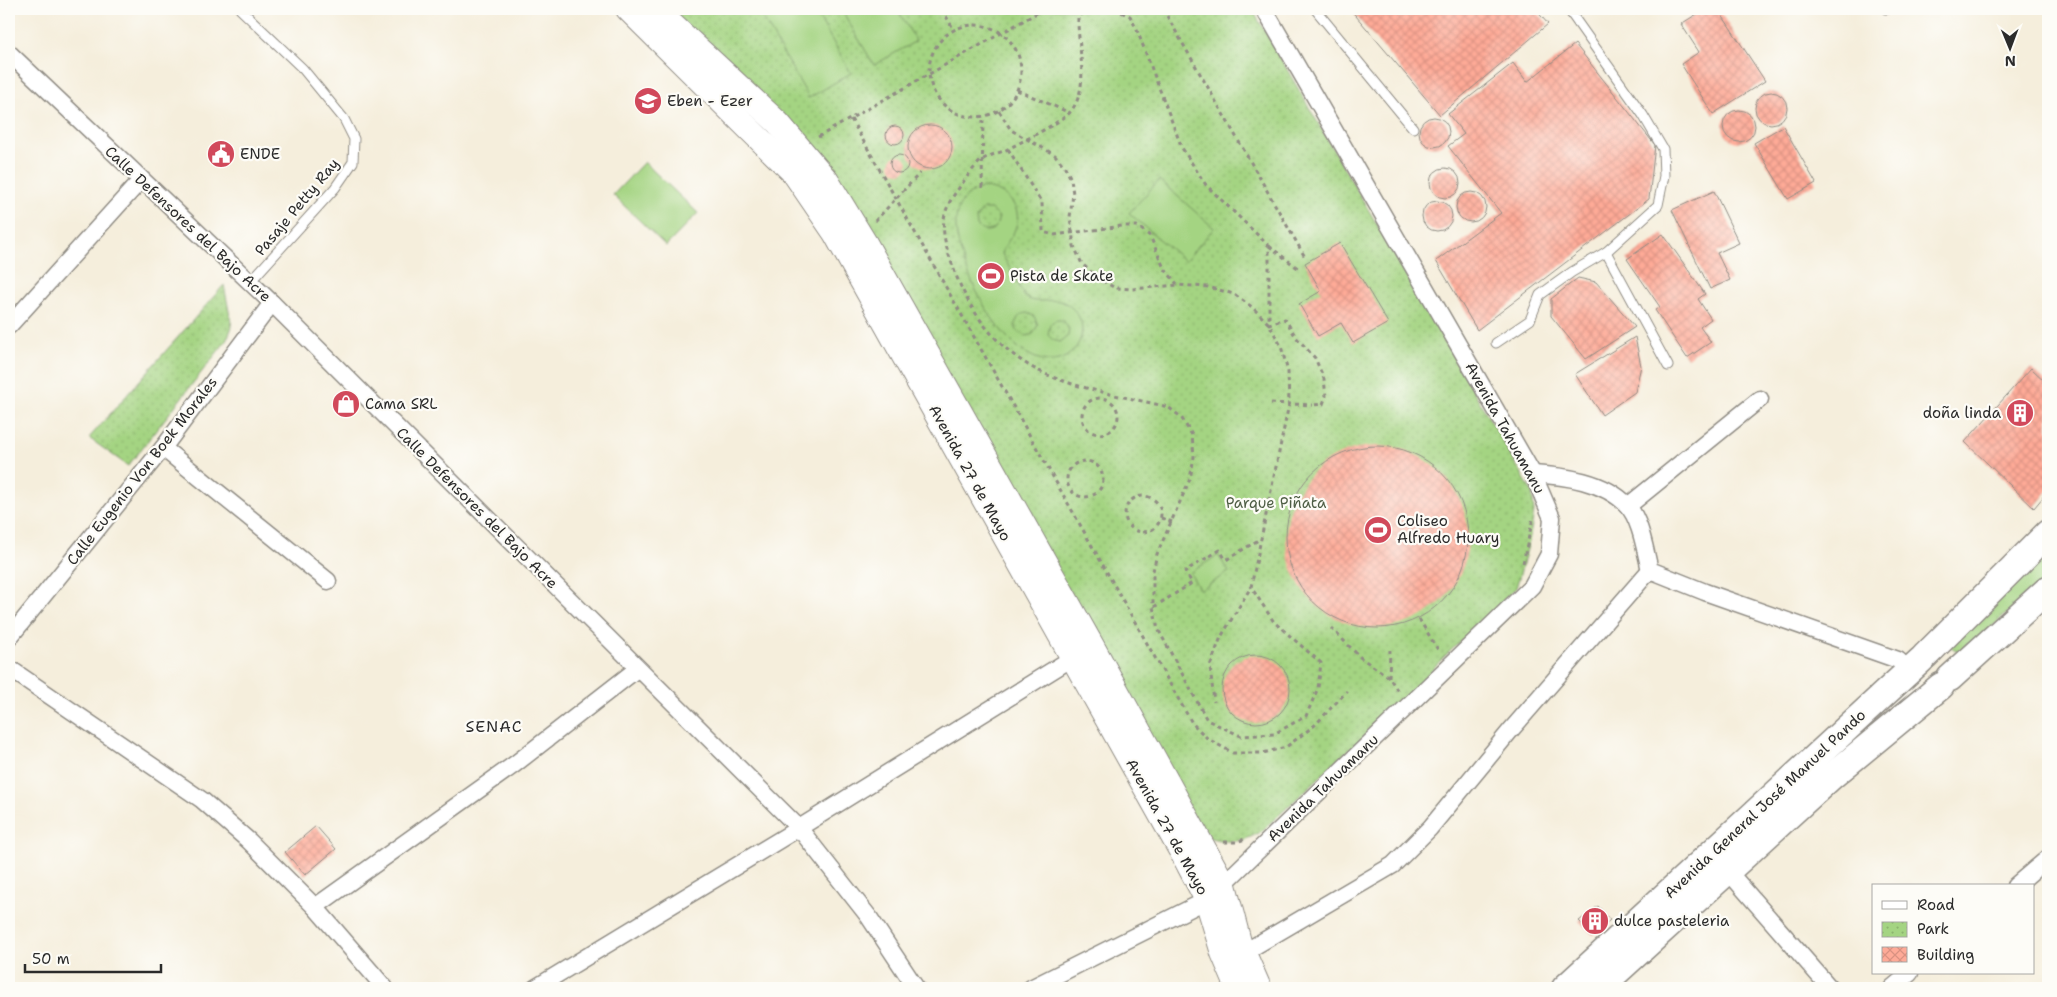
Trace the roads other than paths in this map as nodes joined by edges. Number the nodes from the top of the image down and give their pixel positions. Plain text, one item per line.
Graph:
1 (240, 9) edge
2 (628, 9) edge
3 (655, 9) edge
4 (1264, 9) edge
5 (1315, 9) edge
6 (1568, 9) edge
7 (9, 53) edge
8 (1412, 128) dead end
9 (141, 180) junction
10 (1606, 252) junction
11 (250, 282) junction
12 (272, 303) junction
13 (9, 326) edge
14 (1496, 343) dead end
15 (1668, 366) dead end
16 (1760, 399) dead end
17 (163, 448) junction
18 (1533, 474) junction
19 (1628, 506) junction
20 (2048, 533) edge
21 (1650, 570) junction
22 (328, 581) dead end
23 (2048, 589) edge
24 (9, 638) edge
25 (1083, 652) junction
26 (1918, 662) junction
27 (9, 668) edge
28 (638, 669) junction
29 (1945, 682) junction
30 (799, 828) junction
31 (2048, 858) edge
32 (1727, 870) junction
33 (2018, 884) edge
34 (1216, 892) junction
35 (315, 907) junction
36 (1243, 953) junction
37 (1909, 974) edge
38 (385, 988) edge
39 (535, 988) edge
40 (916, 988) edge
41 (1030, 988) edge
42 (1238, 988) edge
43 (1259, 988) edge
44 (1565, 988) edge
45 (1599, 988) edge
46 (1830, 988) edge
47 (1892, 988) edge

1 - 11 lane, Pasaje Petty Ray
2 - 25 main road, Avenida 27 de Mayo
3 - 25 main road, Avenida 27 de Mayo
4 - 18 street, Avenida Tahuamanu
5 - 8 lane
6 - 10 lane
7 - 9 street, Calle Defensores del Bajo Acre
9 - 11 street, Calle Defensores del Bajo Acre
9 - 13 street
10 - 14 lane
10 - 15 lane
11 - 12 street, Calle Defensores del Bajo Acre
12 - 17 street, Calle Eugenio Von Boek Morales
12 - 28 street, Calle Defensores del Bajo Acre
16 - 19 street
17 - 22 street
17 - 24 street, Calle Eugenio Von Boek Morales
18 - 19 street
18 - 34 street, Avenida Tahuamanu
19 - 21 street
20 - 26 main road, Avenida General José Manuel Pando
21 - 26 street
21 - 36 street
23 - 29 main road, Avenida General José Manuel Pando
25 - 30 street
25 - 34 main road, Avenida 27 de Mayo
26 - 29 main road
26 - 44 main road, Avenida General José Manuel Pando
27 - 35 street
28 - 30 street, Calle Defensores del Bajo Acre
28 - 35 street
29 - 32 main road, Avenida General José Manuel Pando
30 - 39 street
30 - 40 street, Calle Defensores del Bajo Acre
31 - 33 street
32 - 45 main road, Avenida General José Manuel Pando
32 - 46 street
34 - 36 main road, Avenida 27 de Mayo
34 - 41 street, Avenida Tahuamanu
34 - 42 main road, Avenida 27 de Mayo
35 - 38 street
36 - 43 main road, Avenida 27 de Mayo
37 - 47 street

